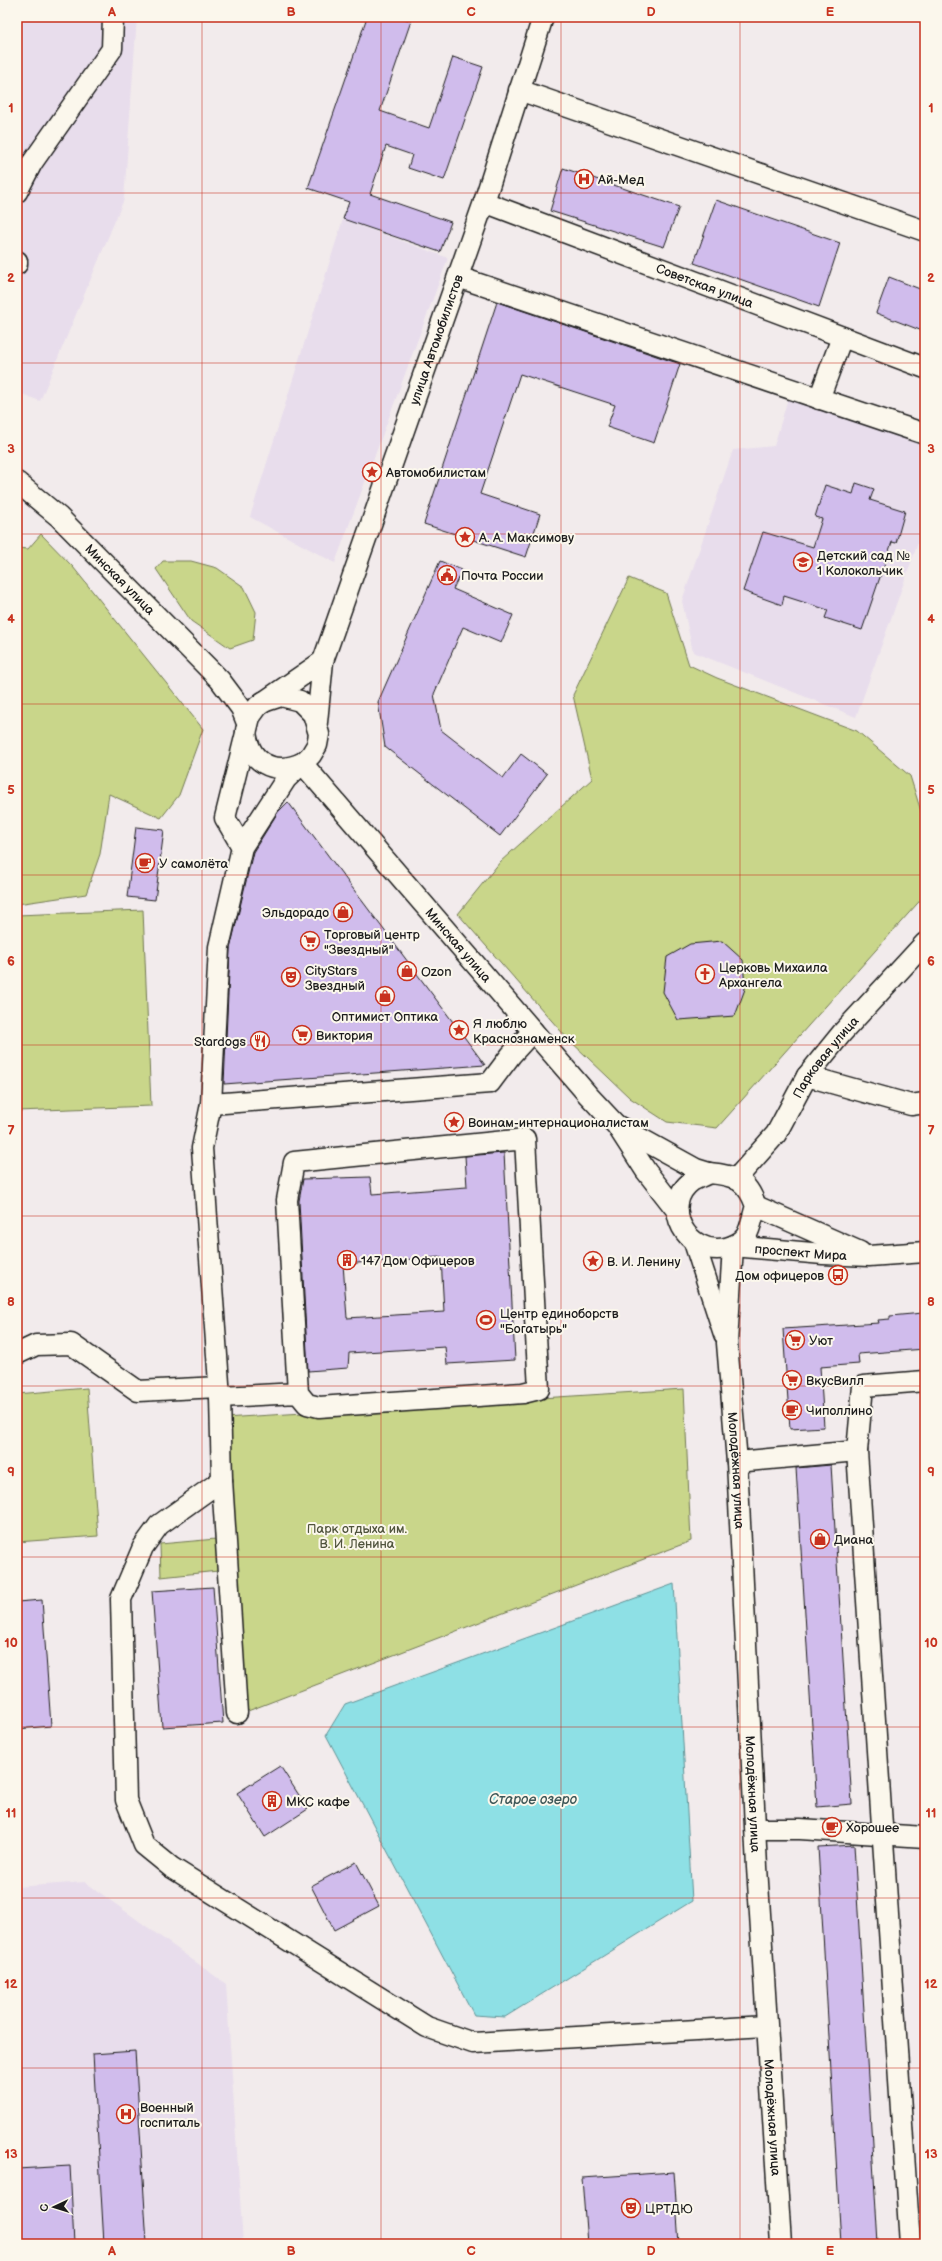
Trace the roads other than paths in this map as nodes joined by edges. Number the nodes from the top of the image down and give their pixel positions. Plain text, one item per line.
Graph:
1 (113, 17) edge
2 (543, 17) edge
3 (519, 90) junction
4 (17, 192) edge
5 (484, 202) junction
6 (925, 231) edge
7 (458, 278) junction
8 (842, 336) junction
9 (925, 368) edge
10 (819, 399) junction
11 (925, 434) edge
12 (17, 482) edge
13 (323, 661) junction
14 (220, 680) junction
15 (261, 704) junction
16 (317, 722) junction
17 (247, 725) junction
18 (302, 763) junction
19 (242, 848) junction
20 (925, 943) edge
21 (533, 1031) junction
22 (807, 1076) junction
23 (925, 1103) edge
24 (212, 1104) junction
25 (617, 1126) junction
26 (709, 1173) junction
27 (736, 1179) junction
28 (756, 1206) junction
29 (678, 1212) junction
30 (694, 1242) junction
31 (733, 1246) junction
32 (925, 1252) edge
33 (869, 1256) junction
34 (727, 1343) junction
35 (17, 1354) edge
36 (925, 1382) edge
37 (219, 1392) junction
38 (298, 1393) junction
39 (857, 1451) junction
40 (737, 1462) junction
41 (222, 1480) junction
42 (237, 1714) dead end
43 (756, 1829) junction
44 (881, 1835) junction
45 (925, 1837) edge
46 (766, 2026) junction
47 (781, 2244) edge
48 (910, 2244) edge

1 - 4 street
2 - 3 street, улица Автомобилистов
3 - 5 street, улица Автомобилистов
3 - 6 street
5 - 7 street, улица Автомобилистов
5 - 8 street, Советская улица
7 - 10 street
7 - 13 street, улица Автомобилистов
8 - 9 street, Советская улица
8 - 10 street
10 - 11 street
12 - 14 street, Минская улица
13 - 15 street
13 - 16 street, улица Автомобилистов
14 - 15 street
14 - 17 street
15 - 16 street
15 - 17 street
16 - 18 street
17 - 18 street
17 - 19 street
18 - 19 street
18 - 21 street, Минская улица
19 - 24 street
20 - 22 street, Парковая улица
21 - 24 street
21 - 25 street, Минская улица
22 - 23 street
22 - 27 street, Парковая улица
24 - 37 street
25 - 26 street, Минская улица
25 - 29 street, Минская улица
26 - 27 street
26 - 29 street
27 - 28 street
28 - 31 street
28 - 33 street, проспект Мира
29 - 30 street
30 - 31 street
30 - 34 street, Молодёжная улица
31 - 33 street, проспект Мира
31 - 34 street, Молодёжная улица
32 - 33 street, проспект Мира
34 - 40 street, Молодёжная улица
35 - 37 street
36 - 39 street
37 - 38 street
37 - 41 street
38 - 38 street
39 - 40 street
39 - 44 street
40 - 43 street, Молодёжная улица
41 - 42 street
41 - 46 street
43 - 44 street
43 - 46 street, Молодёжная улица
44 - 45 street
44 - 48 street
46 - 47 street, Молодёжная улица

